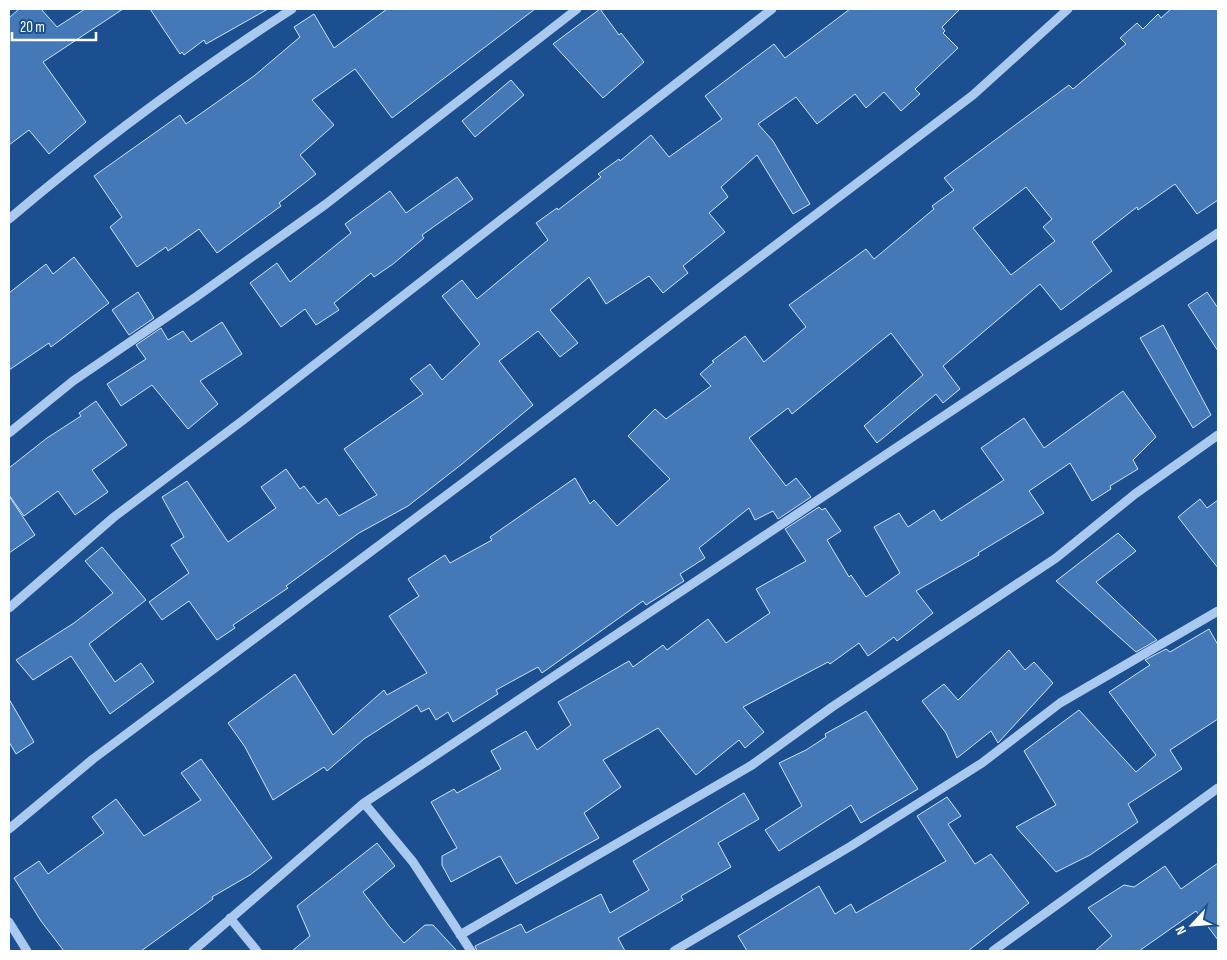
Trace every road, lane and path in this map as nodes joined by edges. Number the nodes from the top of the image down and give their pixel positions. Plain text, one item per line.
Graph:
1 (292, 9) edge
2 (578, 9) edge
3 (772, 9) edge
4 (1068, 9) edge
5 (9, 219) edge
6 (1218, 233) edge
7 (9, 433) edge
8 (1218, 435) edge
9 (9, 608) edge
10 (1218, 611) edge
11 (1218, 788) edge
12 (364, 803) junction
13 (9, 829) edge
14 (230, 918) junction
15 (9, 922) edge
16 (460, 935) junction
17 (28, 951) edge
18 (193, 951) edge
19 (258, 951) edge
20 (471, 951) edge
21 (674, 951) edge
22 (993, 951) edge

1 - 5 street
2 - 7 street
3 - 9 street
4 - 13 street
6 - 12 street
8 - 16 street
10 - 21 street
11 - 22 street
12 - 14 street
12 - 16 street
14 - 18 street
14 - 19 street
15 - 17 street
16 - 20 street

